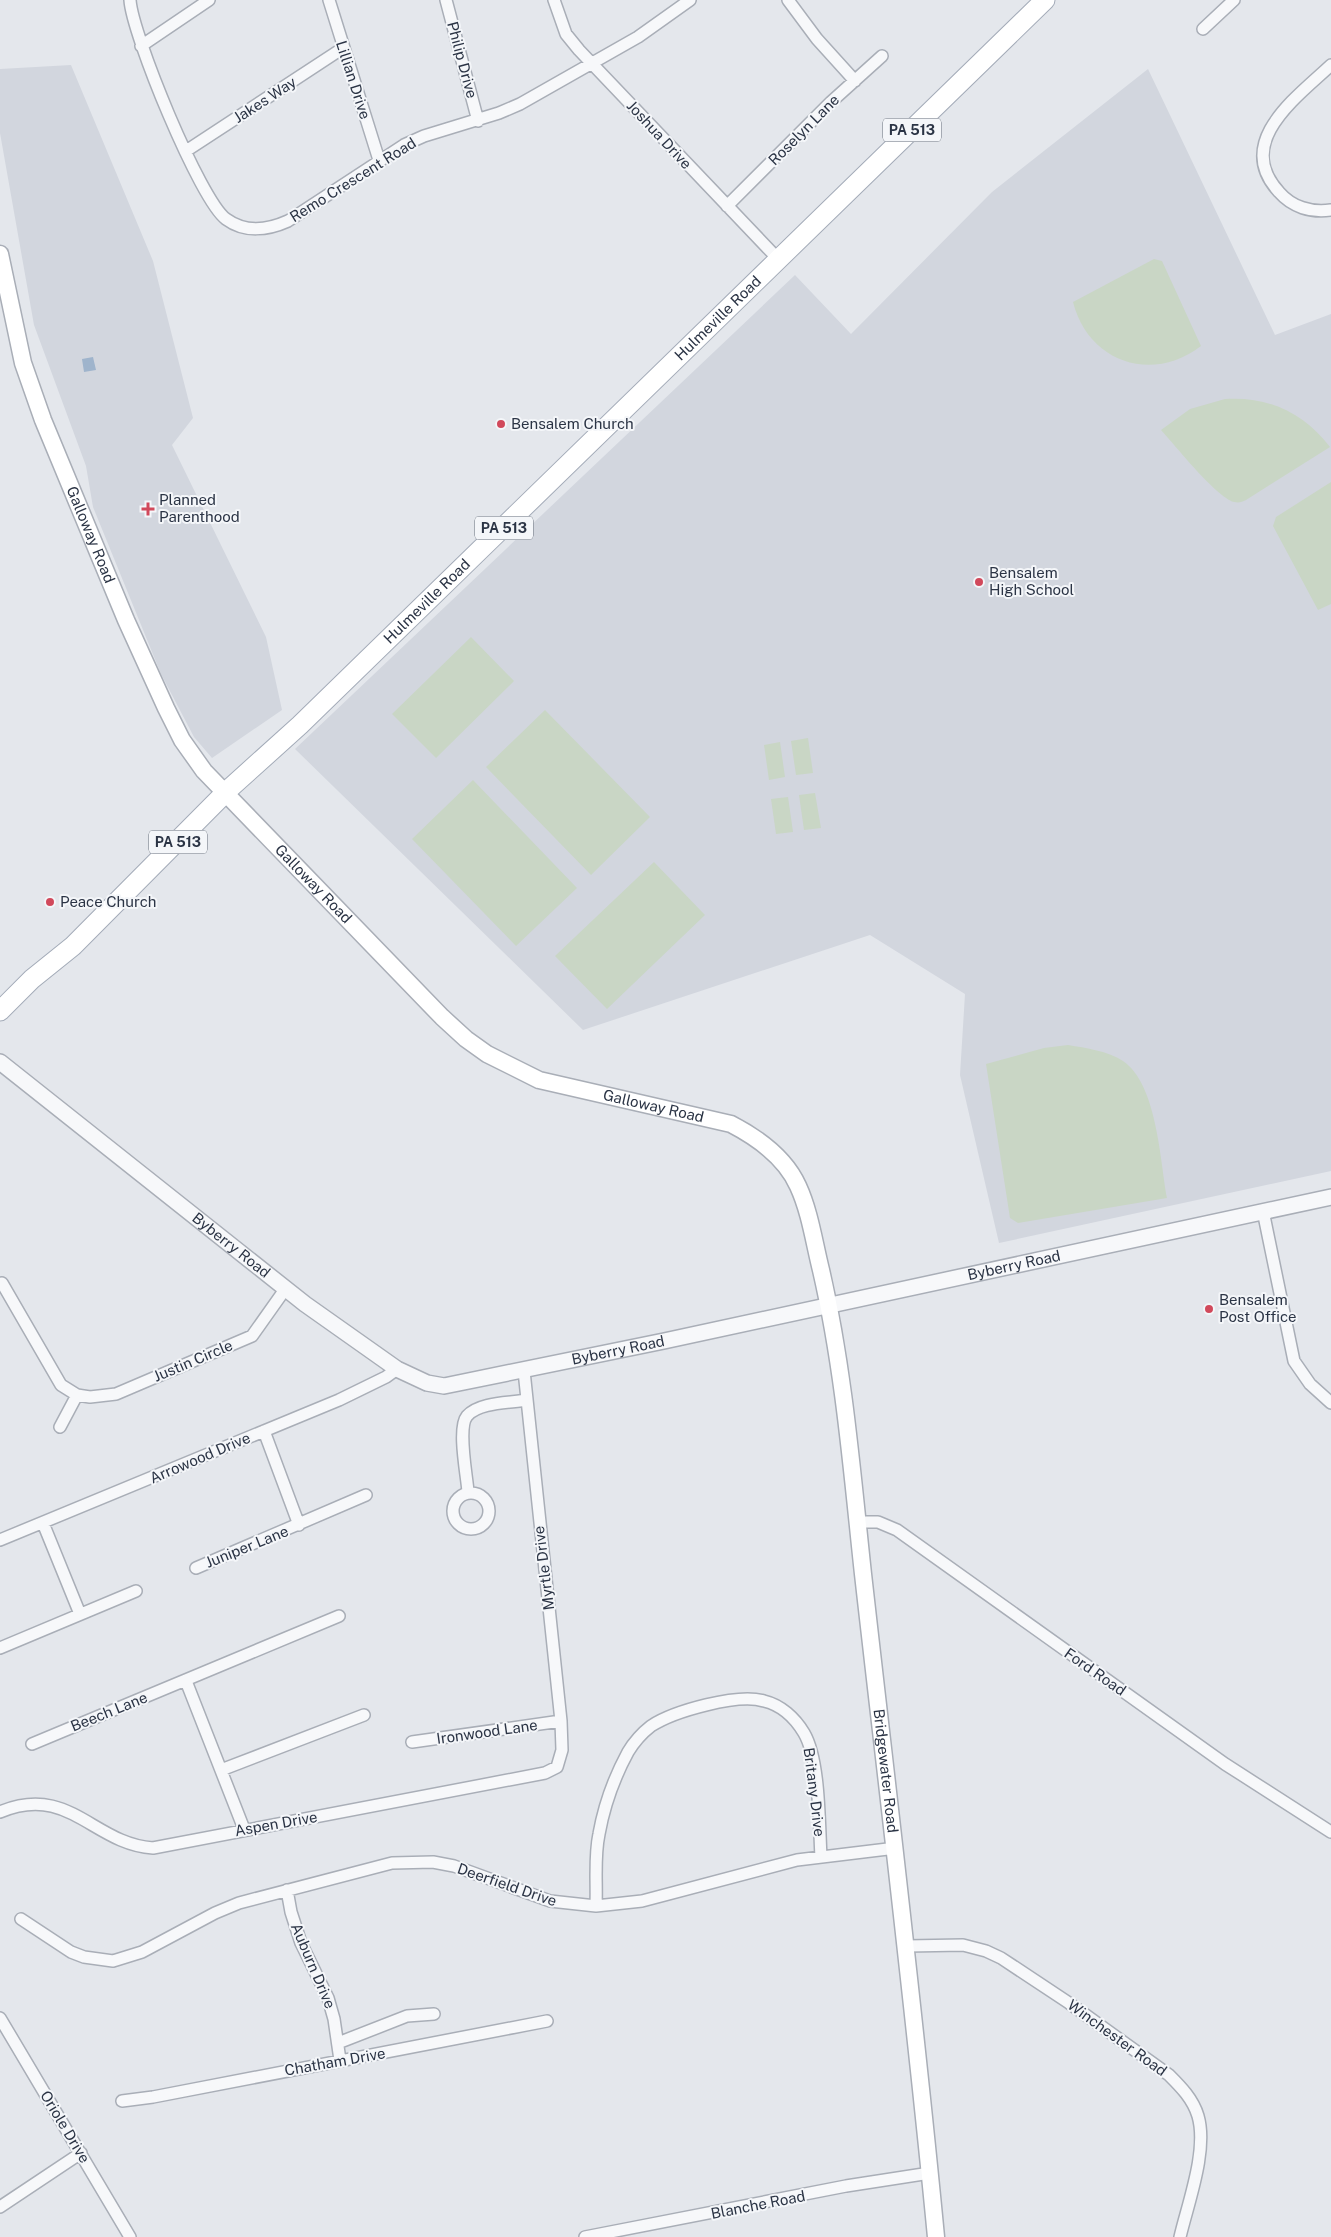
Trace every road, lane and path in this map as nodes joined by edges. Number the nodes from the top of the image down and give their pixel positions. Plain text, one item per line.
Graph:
1 (130, 0) edge
2 (209, 0) edge
3 (329, 0) edge
4 (446, 0) edge
5 (554, 0) edge
6 (690, 0) edge
7 (788, 0) edge
8 (1045, 0) edge
9 (1234, 0) edge
10 (1204, 29) dead end
11 (141, 46) junction
12 (342, 48) junction
13 (882, 56) dead end
14 (592, 64) junction
15 (1331, 65) edge
16 (855, 81) junction
17 (478, 121) junction
18 (186, 151) junction
19 (379, 160) junction
20 (727, 206) junction
21 (1331, 210) edge
22 (0, 254) edge
23 (779, 260) junction
24 (225, 794) junction
25 (0, 1011) edge
26 (0, 1062) edge
27 (1331, 1196) edge
28 (1263, 1211) junction
29 (2, 1283) dead end
30 (286, 1288) junction
31 (829, 1306) junction
32 (397, 1369) junction
33 (524, 1371) junction
34 (77, 1394) junction
35 (523, 1401) junction
36 (1331, 1403) edge
37 (60, 1427) dead end
38 (264, 1431) junction
39 (468, 1492) dead end
40 (366, 1495) dead end
41 (858, 1522) junction
42 (43, 1523) junction
43 (299, 1525) junction
44 (0, 1540) edge
45 (196, 1568) dead end
46 (136, 1591) dead end
47 (80, 1614) junction
48 (339, 1616) dead end
49 (0, 1648) edge
50 (186, 1681) junction
51 (364, 1715) dead end
52 (561, 1721) junction
53 (412, 1742) dead end
54 (32, 1744) dead end
55 (558, 1764) joint
56 (222, 1770) junction
57 (0, 1812) edge
58 (244, 1829) junction
59 (1331, 1832) edge
60 (896, 1848) junction
61 (821, 1857) junction
62 (288, 1890) junction
63 (596, 1906) junction
64 (22, 1919) dead end
65 (907, 1946) junction
66 (434, 2014) dead end
67 (0, 2018) edge
68 (547, 2021) dead end
69 (338, 2043) junction
70 (340, 2060) junction
71 (122, 2101) dead end
72 (81, 2153) junction
73 (930, 2173) junction
74 (0, 2207) edge
75 (130, 2237) edge
76 (585, 2237) edge
77 (936, 2237) edge
78 (1180, 2237) edge

1 - 11 street, Remo Crescent Road
2 - 11 street
3 - 12 street, Lillian Drive
4 - 17 street, Philip Drive
5 - 14 street, Joshua Drive
6 - 14 street, Remo Crescent Road
7 - 16 street
8 - 23 main road, Hulmeville Road / PA 513
9 - 10 street
11 - 18 street, Remo Crescent Road
12 - 18 street, Jakes Way
12 - 19 street, Lillian Drive
13 - 16 street, Roselyn Lane
14 - 17 street, Remo Crescent Road
14 - 20 street, Joshua Drive
15 - 21 street
16 - 20 street, Roselyn Lane
17 - 19 street, Remo Crescent Road
18 - 19 street, Remo Crescent Road
20 - 23 street, Joshua Drive
22 - 24 main road, Galloway Road
23 - 24 main road, Hulmeville Road / PA 513
24 - 25 main road, Hulmeville Road / PA 513
24 - 31 main road, Galloway Road
26 - 30 street, Byberry Road
27 - 28 street, Byberry Road
28 - 31 street, Byberry Road
28 - 36 street
29 - 34 street
30 - 32 street, Byberry Road
30 - 34 street, Justin Circle
31 - 33 street, Byberry Road
31 - 41 main road, Bridgewater Road
32 - 33 street, Byberry Road
32 - 38 street, Arrowood Drive
33 - 35 street, Myrtle Drive
34 - 37 street
35 - 39 street
35 - 52 street, Myrtle Drive
38 - 42 street, Arrowood Drive
38 - 43 street, Juniper Lane
40 - 43 street, Juniper Lane
41 - 59 street, Ford Road
41 - 60 main road, Bridgewater Road
42 - 44 street, Arrowood Drive
42 - 47 street
43 - 45 street, Juniper Lane
46 - 47 street
47 - 49 street
48 - 50 street, Beech Lane
50 - 54 street, Beech Lane
50 - 56 street
51 - 56 street
52 - 53 street, Ironwood Lane
52 - 55 street, Myrtle Drive
55 - 58 street, Aspen Drive
56 - 58 street
57 - 58 street, Aspen Drive
60 - 61 street, Deerfield Drive
60 - 65 main road, Bridgewater Road
61 - 63 street, Deerfield Drive
61 - 63 street, Britany Drive
62 - 63 street, Deerfield Drive
62 - 64 street, Deerfield Drive
62 - 69 street, Auburn Drive
65 - 73 main road, Bridgewater Road
65 - 78 street, Winchester Road
66 - 69 street
67 - 72 street, Oriole Drive
68 - 70 street, Chatham Drive
69 - 70 street, Auburn Drive
70 - 71 street, Chatham Drive
72 - 74 street
72 - 75 street, Oriole Drive
73 - 76 street, Blanche Road
73 - 77 main road, Bridgewater Road

